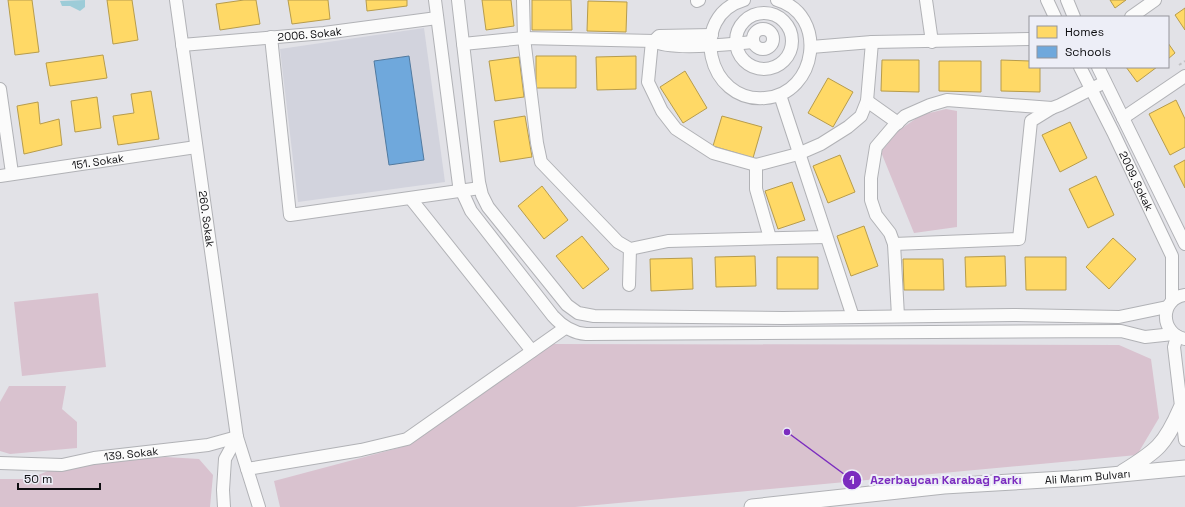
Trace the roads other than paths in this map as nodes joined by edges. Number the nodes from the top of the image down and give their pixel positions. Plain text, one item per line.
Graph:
1 (176, 0) edge
2 (435, 0) edge
3 (458, 0) edge
4 (523, 0) edge
5 (744, 0) edge
6 (777, 0) edge
7 (926, 0) edge
8 (1047, 0) edge
9 (1067, 0) edge
10 (1155, 0) edge
11 (1055, 16) edge
12 (1074, 16) edge
13 (1132, 16) edge
14 (437, 18) junction
15 (805, 24) junction
16 (790, 31) junction
17 (271, 37) junction
18 (524, 38) junction
19 (1029, 39) edge
20 (711, 40) junction
21 (653, 41) junction
22 (872, 42) junction
23 (932, 42) junction
24 (463, 44) junction
25 (736, 44) junction
26 (182, 45) junction
27 (811, 47) junction
28 (1080, 68) edge
29 (1098, 68) edge
30 (1185, 76) edge
31 (1105, 82) junction
32 (0, 89) edge
33 (1091, 90) junction
34 (780, 94) junction
35 (867, 101) junction
36 (1052, 108) junction
37 (1125, 121) junction
38 (898, 123) junction
39 (1113, 132) junction
40 (196, 146) junction
41 (798, 154) junction
42 (756, 165) junction
43 (6, 175) edge
44 (480, 188) junction
45 (462, 192) junction
46 (411, 198) junction
47 (826, 237) junction
48 (770, 238) junction
49 (894, 244) junction
50 (1185, 244) edge
51 (630, 249) junction
52 (629, 285) dead end
53 (1185, 295) edge
54 (1170, 304) junction
55 (898, 316) junction
56 (853, 317) junction
57 (565, 328) junction
58 (1178, 336) edge
59 (532, 351) junction
60 (1181, 408) junction
61 (237, 437) junction
62 (1185, 440) edge
63 (0, 463) edge
64 (1185, 468) edge
65 (247, 469) junction
66 (1118, 474) junction
67 (224, 507) edge
68 (259, 507) edge
69 (752, 507) edge

1 - 26 street, 260. Sokak
2 - 14 street
3 - 24 street
4 - 18 street
5 - 20 street
6 - 15 street
7 - 23 street
8 - 11 street
9 - 12 street
10 - 13 street
14 - 17 street, 2006. Sokak
14 - 45 street
15 - 16 street
15 - 27 street
16 - 25 street
16 - 25 street
16 - 25 street
17 - 26 street, 2006. Sokak
17 - 46 street
18 - 21 street
18 - 24 street
18 - 51 street
19 - 23 street
20 - 21 street
20 - 25 street
20 - 34 street
21 - 42 street
22 - 23 street
22 - 27 street
22 - 35 street
24 - 44 street
26 - 40 street, 260. Sokak
27 - 34 street
28 - 33 street, 2009. Sokak
29 - 31 street, 2009. Sokak
30 - 37 street
31 - 33 street
31 - 37 street, 2009. Sokak
32 - 43 street
33 - 36 street
33 - 39 street, 2009. Sokak
34 - 41 street
35 - 38 street
35 - 41 street
36 - 38 street
36 - 49 street
37 - 39 street
37 - 50 street, 2009. Sokak
38 - 49 street
39 - 54 street, 2009. Sokak
40 - 43 street, 151. Sokak
40 - 61 street, 260. Sokak
41 - 42 street
41 - 47 street
42 - 48 street
44 - 45 street
44 - 56 street
45 - 46 street
45 - 57 street
46 - 59 street
47 - 48 street
47 - 56 street
48 - 51 street
49 - 55 street
51 - 52 street
53 - 54 street
54 - 55 street
54 - 58 street, 2009. Sokak
55 - 56 street
57 - 58 street
57 - 59 street
58 - 60 street
59 - 65 street
60 - 62 street
60 - 66 main road
61 - 63 street, 139. Sokak
61 - 65 street, 260. Sokak
61 - 67 street
64 - 66 main road, Ali Marım Bulvarı
65 - 68 street, 260. Sokak
66 - 69 main road, Ali Marım Bulvarı

